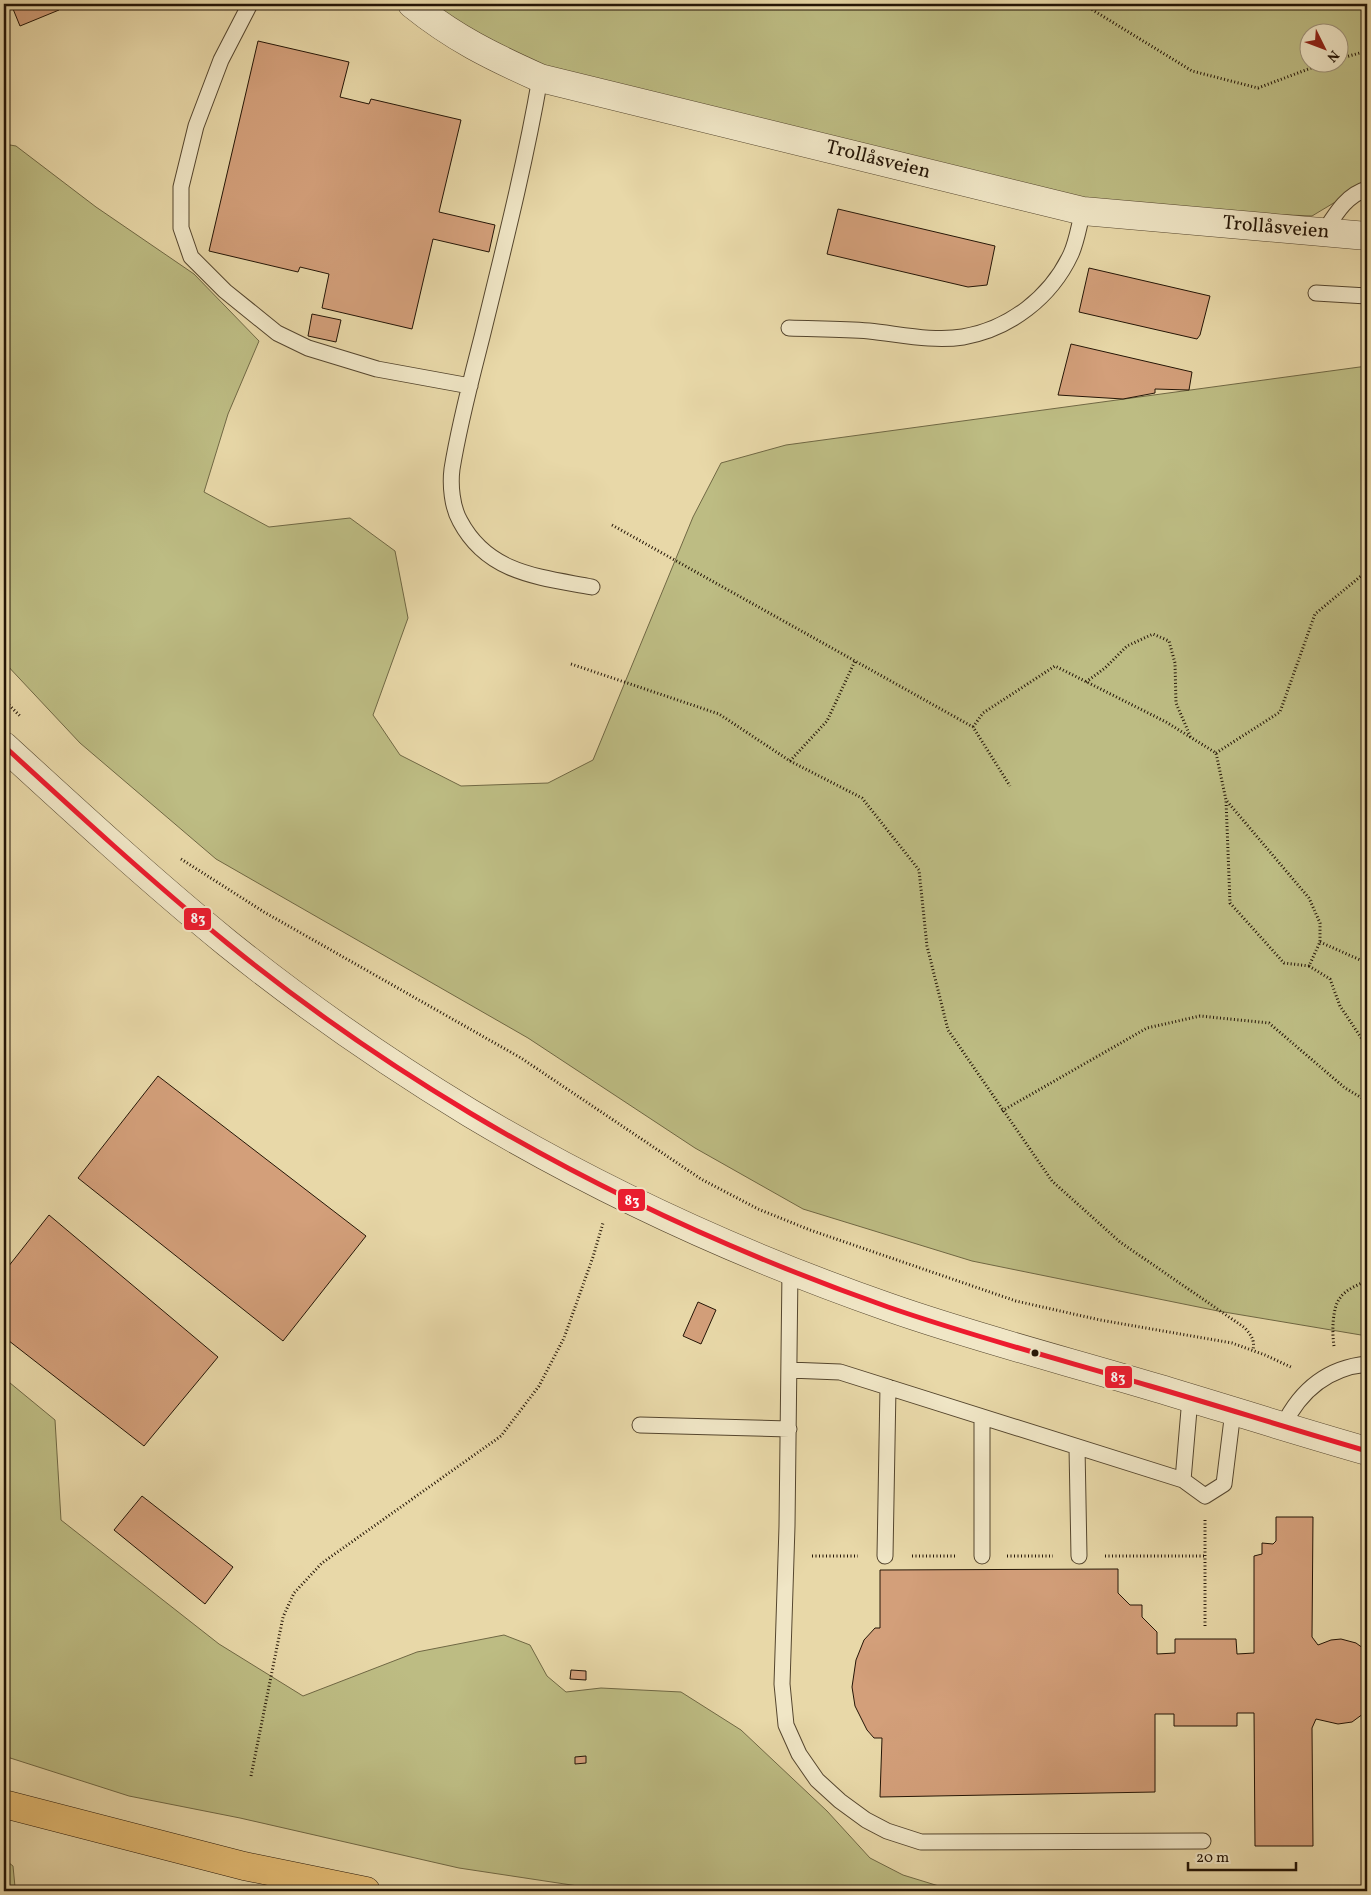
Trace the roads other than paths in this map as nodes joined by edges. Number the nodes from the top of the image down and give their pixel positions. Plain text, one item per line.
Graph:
1 (250, 4) edge
2 (412, 4) edge
3 (540, 78) junction
4 (1367, 189) edge
5 (1083, 210) junction
6 (1324, 232) junction
7 (1367, 236) edge
8 (1316, 293) dead end
9 (1367, 296) edge
10 (789, 328) dead end
11 (470, 386) junction
12 (592, 587) dead end
13 (4, 746) edge
14 (790, 1270) junction
15 (1367, 1364) edge
16 (789, 1370) junction
17 (888, 1387) junction
18 (1190, 1398) junction
19 (1234, 1411) junction
20 (982, 1417) junction
21 (640, 1425) dead end
22 (1283, 1426) junction
23 (789, 1429) junction
24 (1078, 1447) junction
25 (1367, 1450) edge
26 (1183, 1480) junction
27 (885, 1556) dead end
28 (982, 1556) dead end
29 (1079, 1556) dead end
30 (4, 1804) edge
31 (1202, 1841) dead end
32 (366, 1891) edge

1 - 11 lane
2 - 3 street, Trollåsveien
3 - 5 street, Trollåsveien
3 - 11 lane
4 - 6 lane
5 - 6 street, Trollåsveien
5 - 10 lane
6 - 7 street, Trollåsveien
8 - 9 lane
11 - 12 lane
13 - 14 street
14 - 16 lane
14 - 18 street
15 - 22 lane
16 - 17 lane
16 - 23 lane
17 - 20 lane
17 - 27 lane
18 - 19 street
18 - 26 lane
19 - 22 street
19 - 26 lane
20 - 24 lane
20 - 28 lane
21 - 23 lane
22 - 25 street
23 - 31 lane
24 - 26 lane
24 - 29 lane
30 - 32 main road

